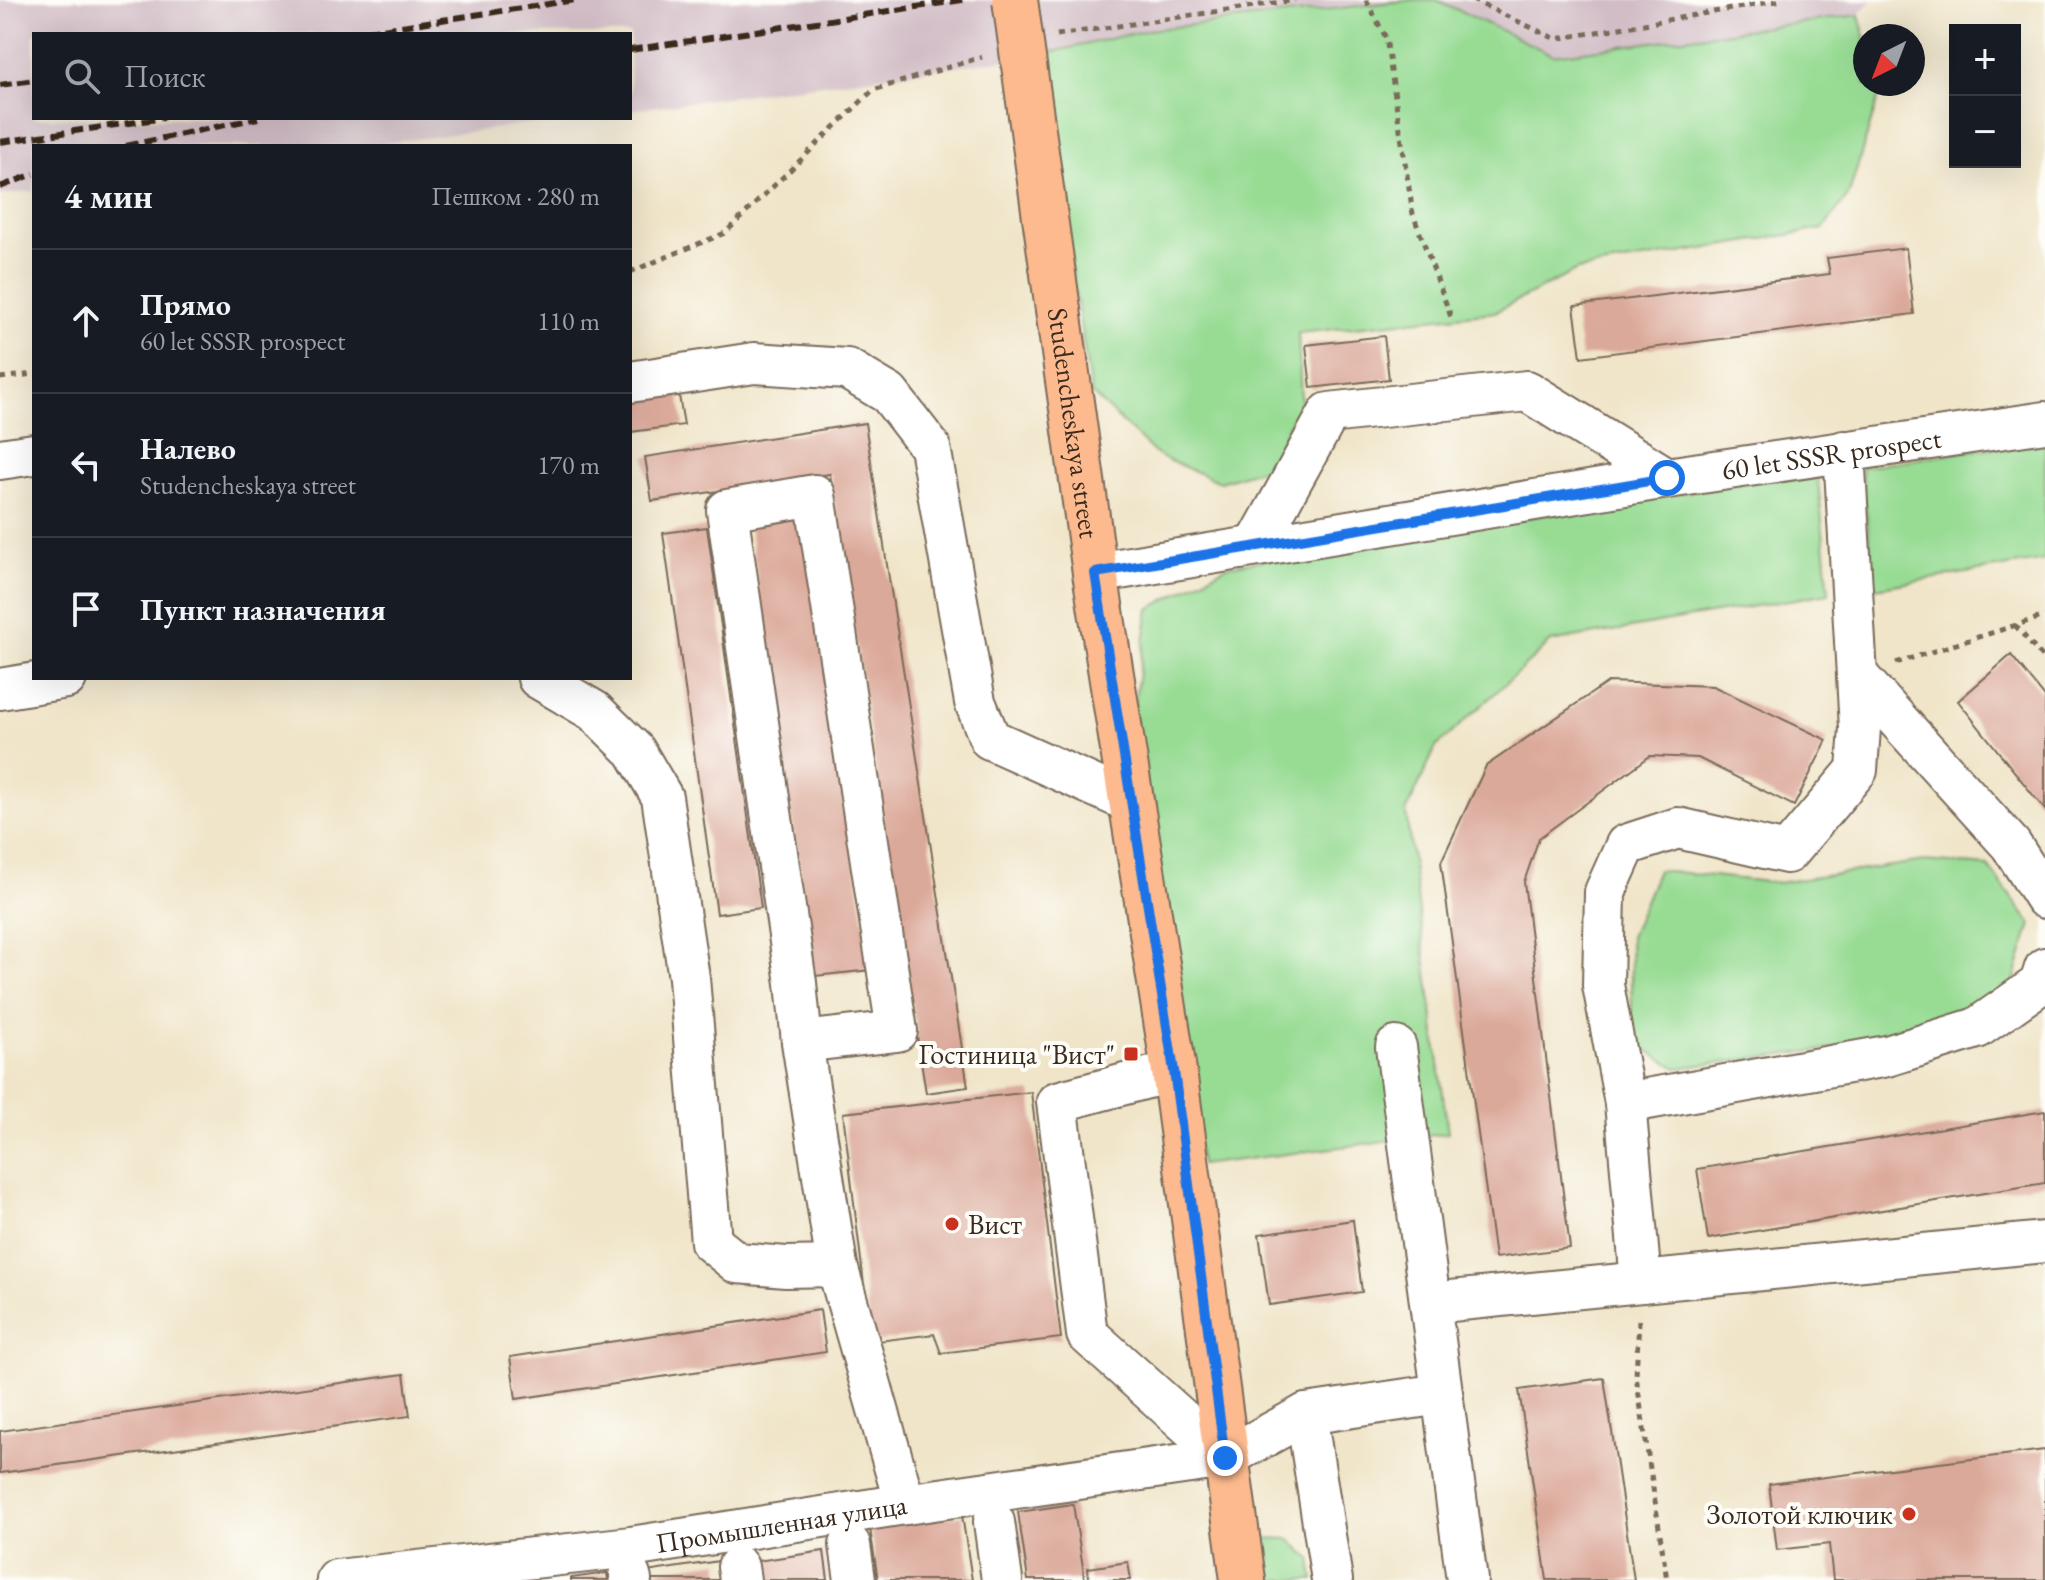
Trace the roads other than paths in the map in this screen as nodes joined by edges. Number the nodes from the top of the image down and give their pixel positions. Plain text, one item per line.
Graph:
1 (1015, 0) edge
2 (632, 382) edge
3 (2045, 422) edge
4 (1844, 451) junction
5 (32, 454) edge
6 (0, 459) edge
7 (1667, 478) junction
8 (1256, 545) junction
9 (1095, 573) junction
10 (1857, 675) junction
11 (54, 680) edge
12 (541, 680) edge
13 (0, 689) edge
14 (1130, 802) junction
15 (2045, 898) edge
16 (2045, 968) edge
17 (802, 1042) junction
18 (1396, 1047) dead end
19 (1174, 1071) junction
20 (1625, 1103) junction
21 (2045, 1242) edge
22 (837, 1266) junction
23 (1641, 1282) junction
24 (1431, 1303) junction
25 (1441, 1394) junction
26 (1306, 1414) junction
27 (1225, 1458) junction
28 (905, 1504) junction
29 (994, 1522) dead end
30 (337, 1580) edge
31 (1002, 1580) edge
32 (1243, 1580) edge
33 (1332, 1580) edge
34 (1467, 1580) edge

1 - 9 main road, Studencheskaya street, bridge
2 - 14 street
3 - 4 street, 60 let SSSR prospect
4 - 7 street, 60 let SSSR prospect
4 - 10 street
5 - 6 street
7 - 8 street, 60 let SSSR prospect
7 - 8 street
8 - 9 street, 60 let SSSR prospect
9 - 14 main road, Studencheskaya street
10 - 15 street
10 - 20 street
11 - 13 street
12 - 22 street
14 - 19 main road, Studencheskaya street
16 - 20 street
17 - 17 street
17 - 22 street
18 - 24 street
19 - 27 main road, Studencheskaya street
19 - 27 street
20 - 23 street
21 - 23 street
22 - 28 street
23 - 24 street
24 - 25 street
25 - 26 street
25 - 34 street
26 - 27 street
26 - 33 street
27 - 28 street, Промышленная улица
27 - 32 main road, Studencheskaya street
28 - 30 street, Промышленная улица
29 - 31 street

